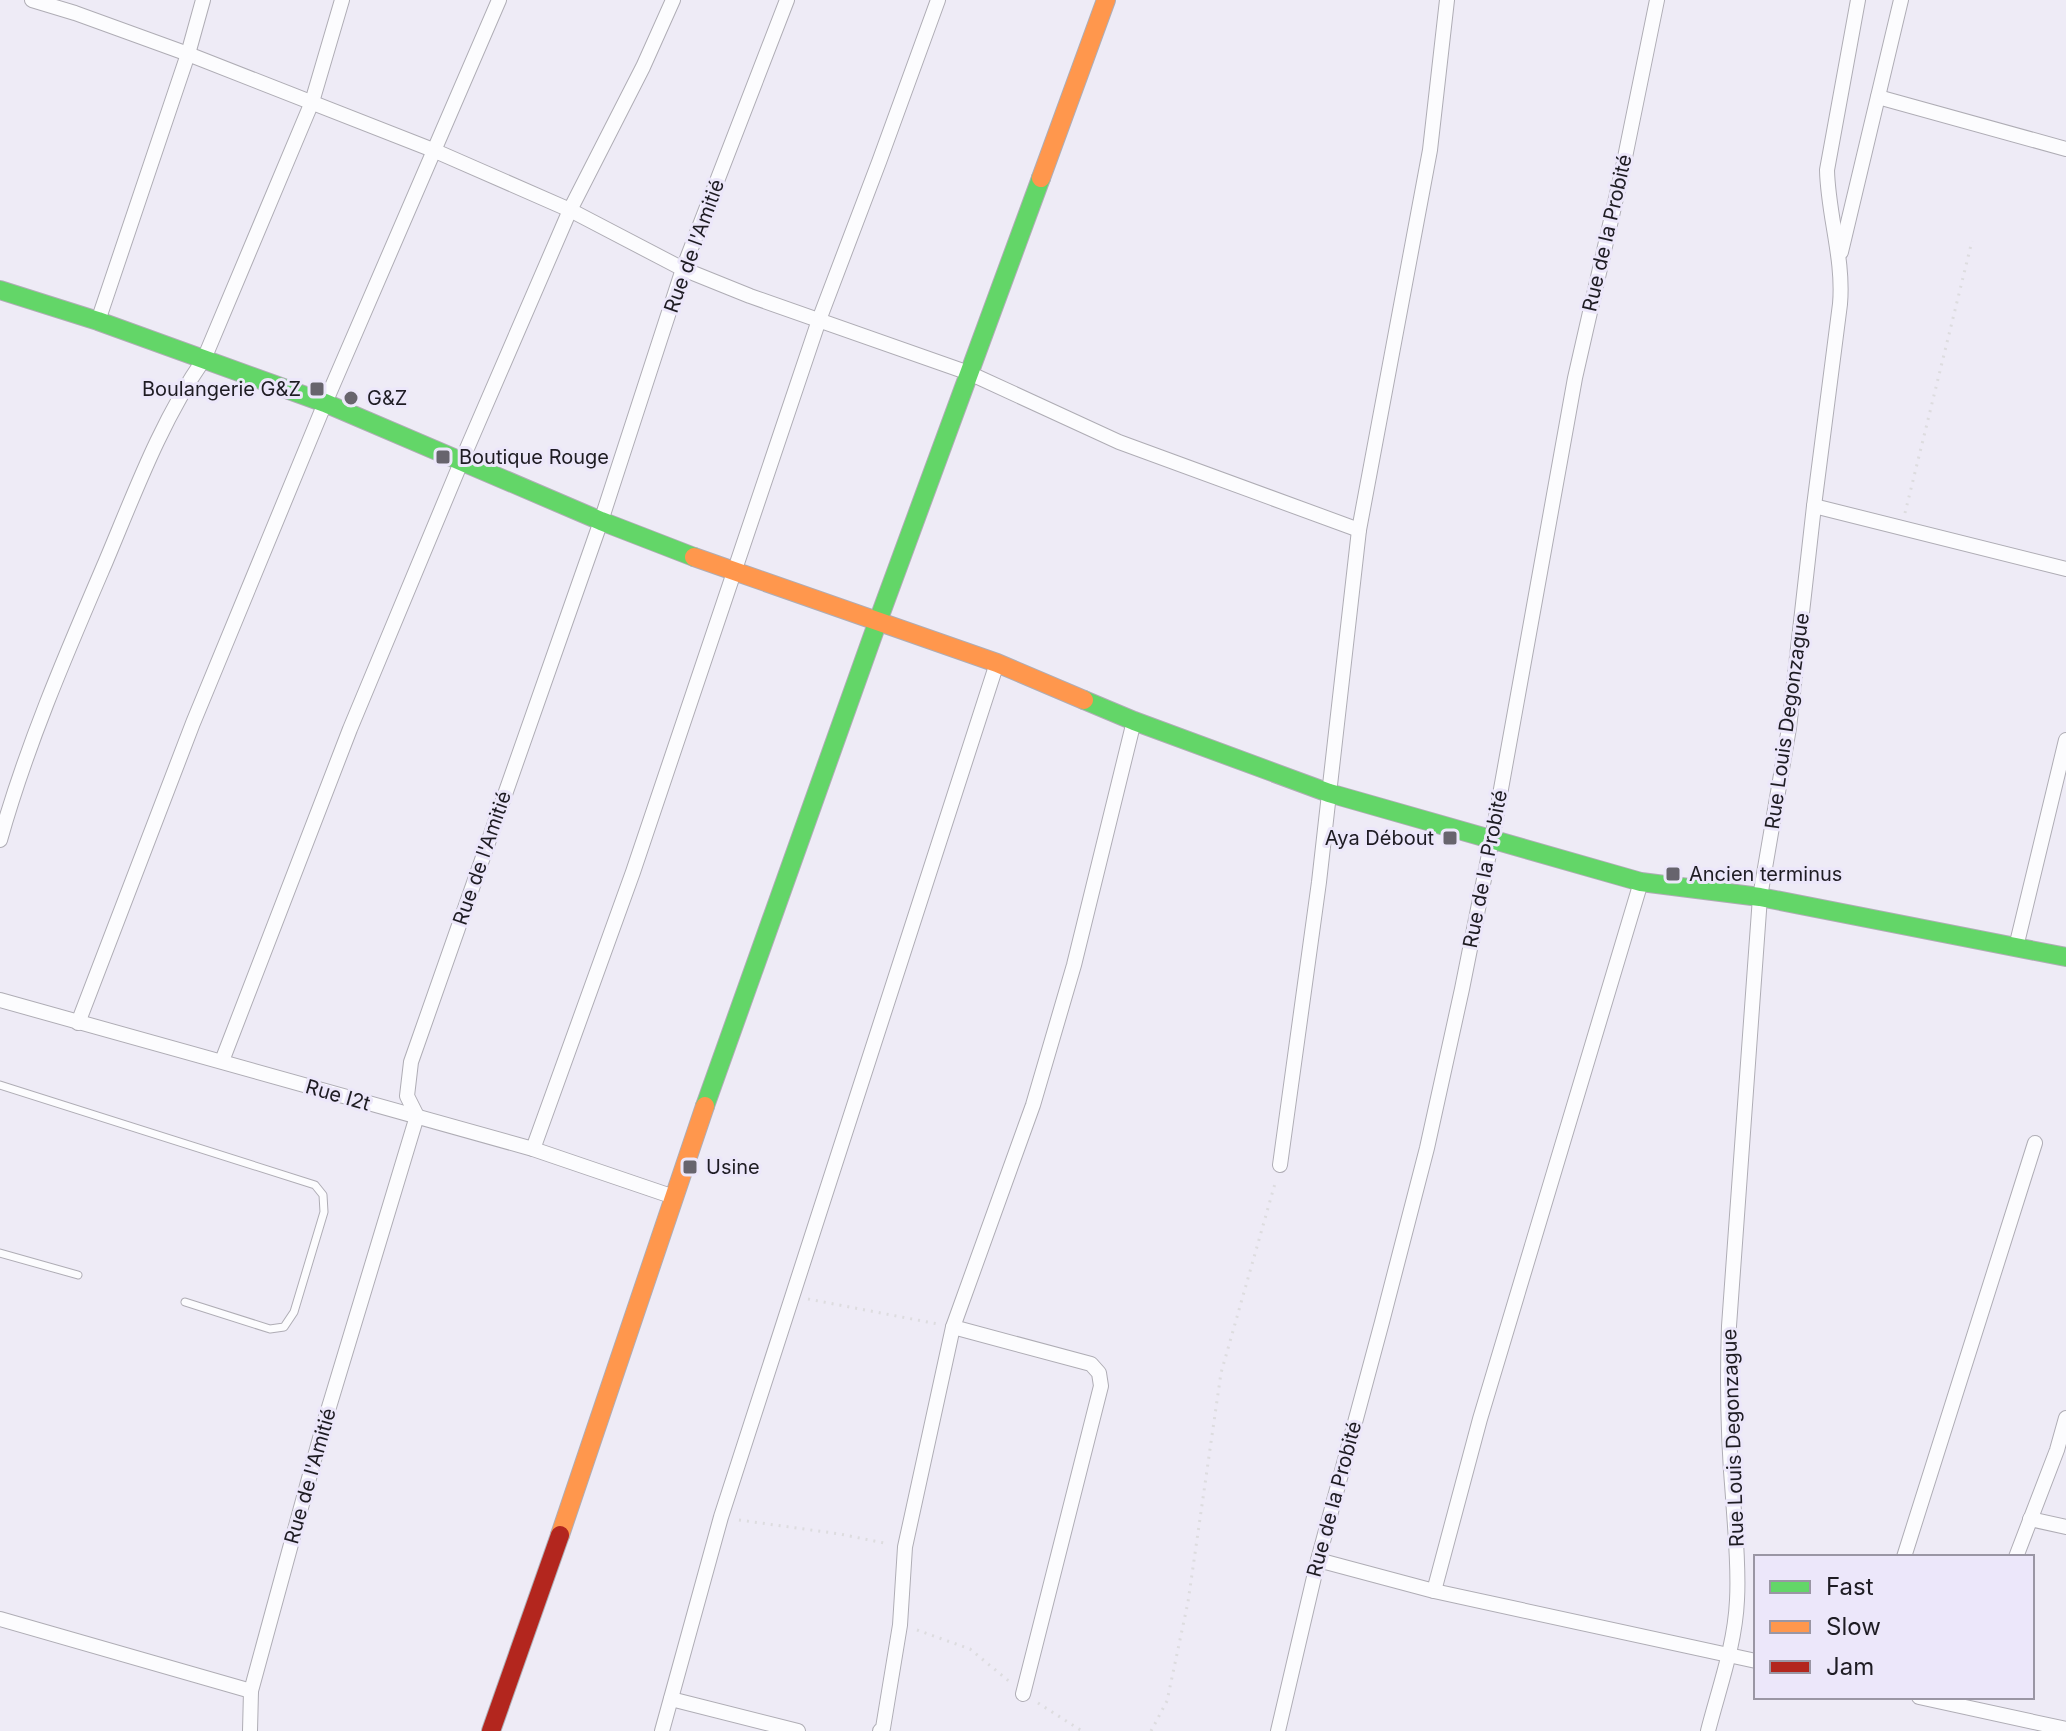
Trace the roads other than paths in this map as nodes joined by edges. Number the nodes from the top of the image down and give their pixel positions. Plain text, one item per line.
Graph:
1 (32, 0) edge
2 (203, 0) edge
3 (342, 0) edge
4 (499, 0) edge
5 (673, 0) edge
6 (787, 0) edge
7 (938, 0) edge
8 (1106, 0) edge
9 (1447, 0) edge
10 (1657, 0) edge
11 (1858, 0) edge
12 (1901, 0) edge
13 (188, 54) junction
14 (1878, 97) junction
15 (312, 102) junction
16 (2066, 149) edge
17 (433, 150) junction
18 (570, 210) junction
19 (1839, 258) junction
20 (683, 269) junction
21 (0, 290) edge
22 (819, 320) junction
23 (98, 321) junction
24 (204, 359) junction
25 (969, 373) junction
26 (325, 403) junction
27 (462, 460) junction
28 (1814, 506) junction
29 (601, 521) junction
30 (1359, 530) junction
31 (2066, 569) edge
32 (734, 572) junction
33 (878, 621) junction
34 (997, 663) junction
35 (1134, 721) junction
36 (2066, 740) edge
37 (1329, 793) junction
38 (1492, 839) junction
39 (0, 840) edge
40 (1641, 882) junction
41 (1760, 897) junction
42 (2016, 947) junction
43 (2066, 957) edge
44 (0, 1000) edge
45 (78, 1023) junction
46 (222, 1061) junction
47 (0, 1085) edge
48 (417, 1116) junction
49 (2035, 1143) dead end
50 (533, 1149) junction
51 (1280, 1165) road end
52 (674, 1197) junction
53 (0, 1253) edge
54 (78, 1275) dead end
55 (185, 1302) dead end
56 (953, 1327) junction
57 (2066, 1418) edge
58 (2030, 1519) junction
59 (2066, 1527) edge
60 (1905, 1555) edge
61 (2017, 1555) edge
62 (1318, 1560) junction
63 (1434, 1591) junction
64 (0, 1619) edge
65 (1729, 1655) junction
66 (1754, 1661) edge
67 (251, 1691) junction
68 (1023, 1694) road end
69 (671, 1699) junction
70 (1939, 1699) edge
71 (1968, 1702) edge
72 (2066, 1729) edge
73 (250, 1731) edge
74 (491, 1731) edge
75 (662, 1731) edge
76 (798, 1731) edge
77 (880, 1731) edge
78 (1278, 1731) edge
79 (1708, 1731) edge

1 - 13 street
2 - 13 street
3 - 15 street
4 - 17 street
5 - 18 street
6 - 20 street, Rue de l'Amitié
7 - 22 street
8 - 25 street
9 - 30 street
10 - 38 street, Rue de la Probité
11 - 19 street, Rue Louis Degonzague
12 - 14 street
13 - 15 street
13 - 23 street
14 - 16 street
14 - 19 street
15 - 17 street
15 - 24 street
17 - 18 street
17 - 26 street
18 - 20 street
18 - 27 street
19 - 28 street, Rue Louis Degonzague
20 - 22 street
20 - 29 street, Rue de l'Amitié
21 - 23 street
22 - 25 street
22 - 32 street
23 - 24 street
24 - 26 street
24 - 39 street
25 - 30 street
25 - 33 street
26 - 27 street
26 - 45 street
27 - 29 street
27 - 46 street
28 - 31 street
28 - 41 street, Rue Louis Degonzague
29 - 32 street
29 - 48 street, Rue de l'Amitié
30 - 37 street
32 - 33 street
32 - 50 street
33 - 34 street
33 - 52 street
34 - 35 street
34 - 69 street
35 - 37 street
35 - 56 street
36 - 42 street
37 - 38 street
37 - 51 street
38 - 40 street
38 - 62 street, Rue de la Probité
40 - 41 street
40 - 63 street
41 - 42 street
41 - 65 street, Rue Louis Degonzague
42 - 43 street
44 - 45 street, Rue I2t
45 - 46 street, Rue I2t
46 - 48 street, Rue I2t
47 - 55 lane
48 - 50 street, Rue I2t
48 - 67 street, Rue de l'Amitié
49 - 60 street
50 - 52 street, Rue I2t
52 - 74 street
53 - 54 lane
56 - 68 street
56 - 77 street
57 - 58 street
58 - 59 street
58 - 61 street
62 - 63 street
62 - 78 street, Rue de la Probité
63 - 65 street
64 - 67 street
65 - 66 street
65 - 79 street, Rue Louis Degonzague
67 - 73 street, Rue de l'Amitié
69 - 75 street
69 - 76 street
70 - 71 street
71 - 72 street

